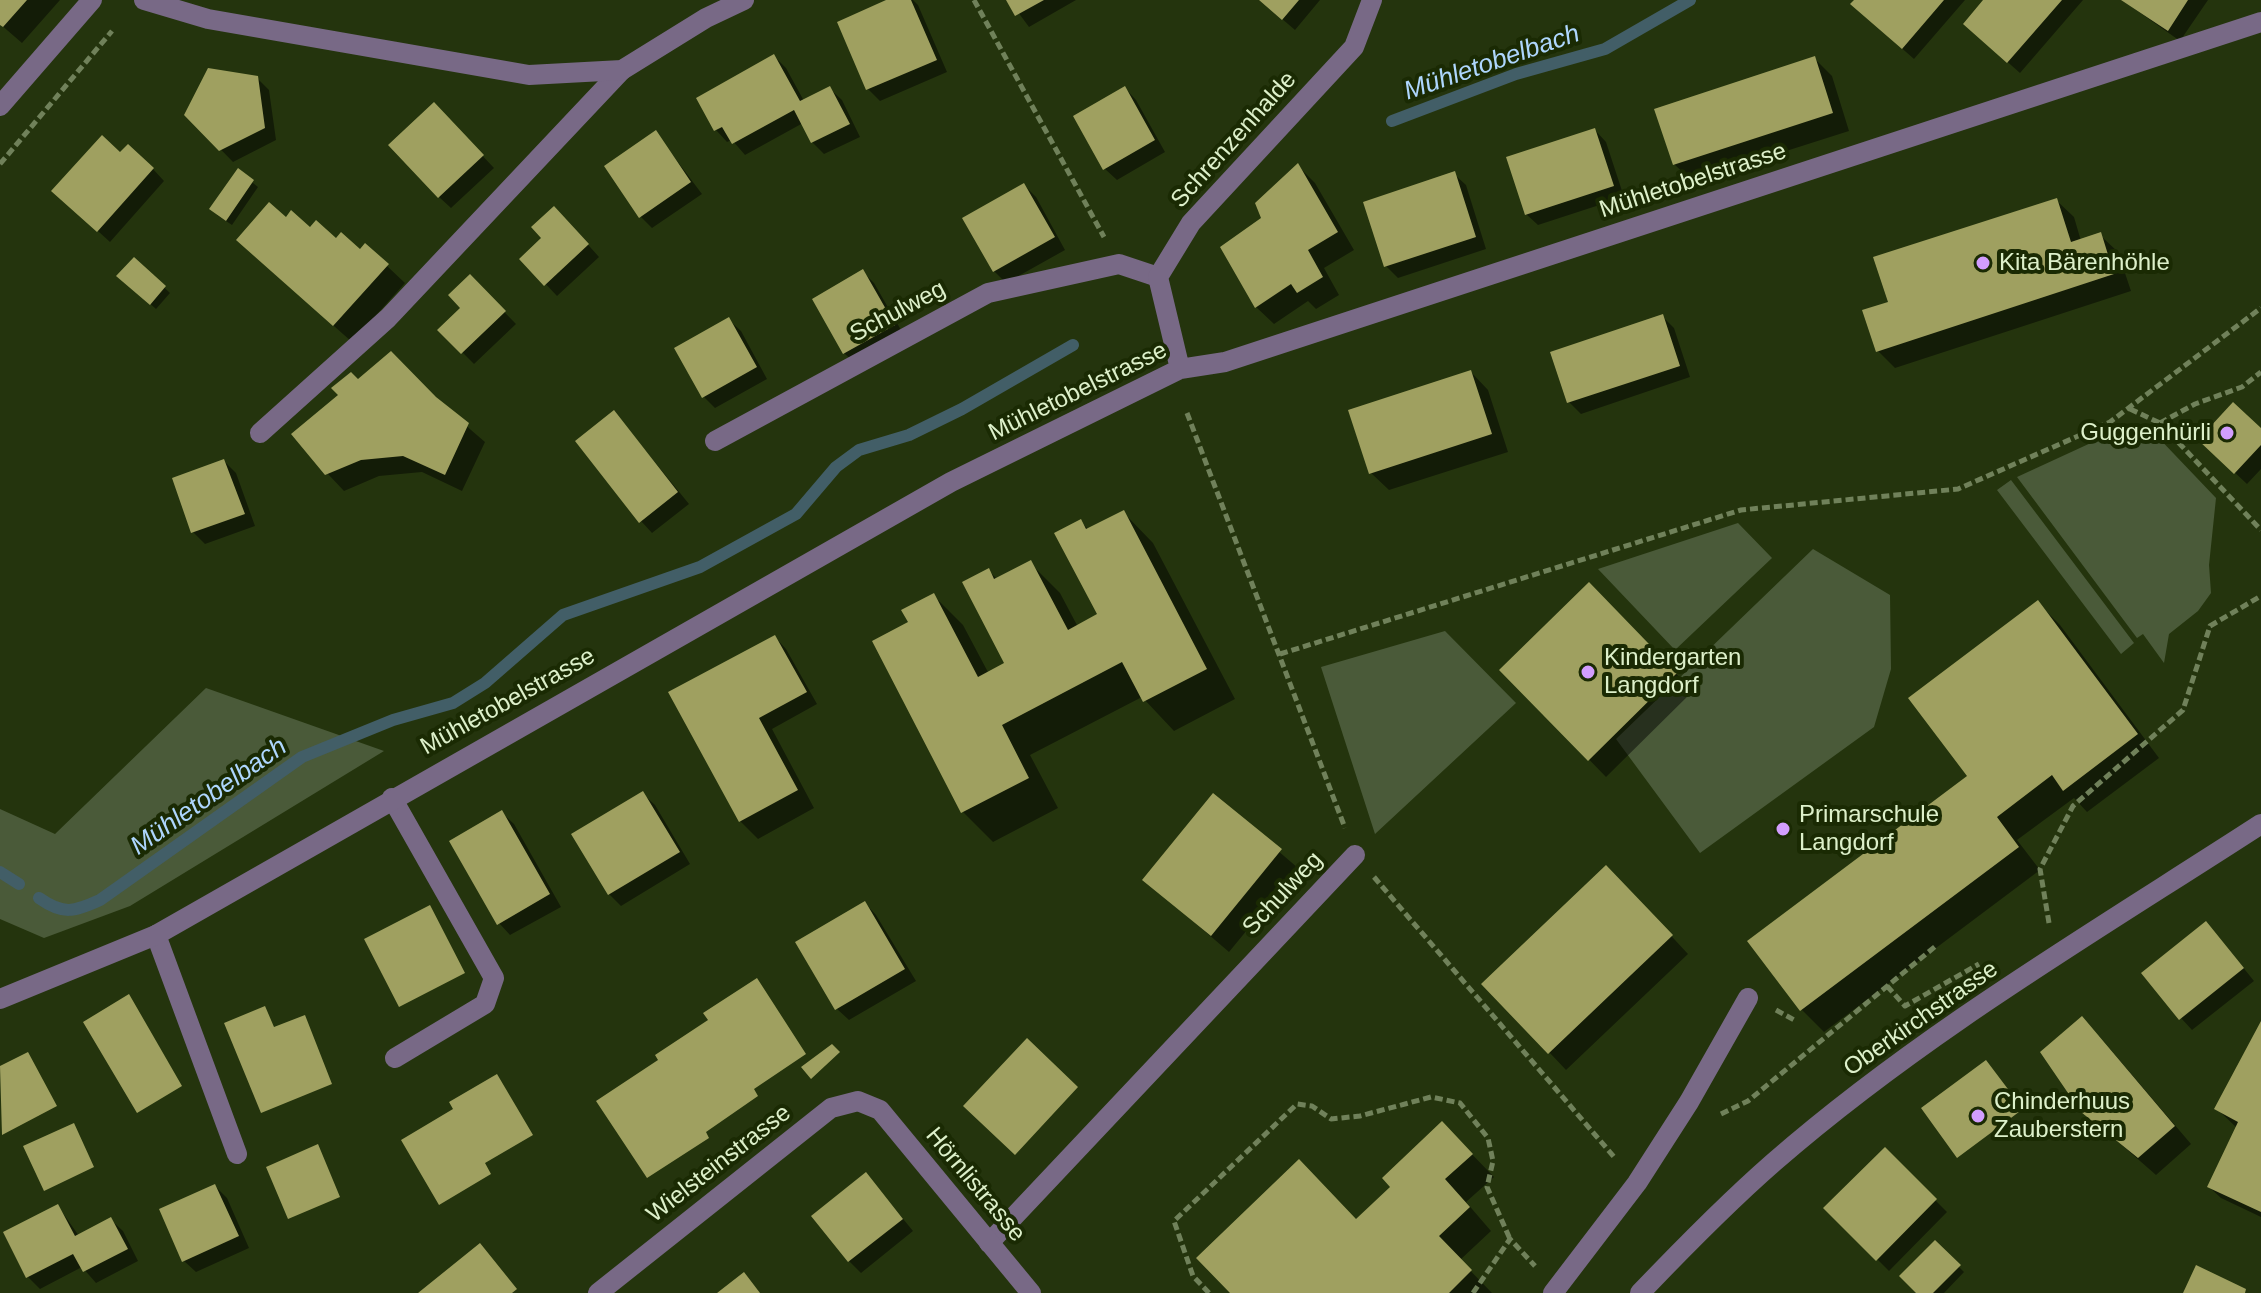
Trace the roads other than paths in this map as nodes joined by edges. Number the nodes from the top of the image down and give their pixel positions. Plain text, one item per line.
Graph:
1 (92, 0) edge
2 (144, 0) edge
3 (744, 0) edge
4 (1372, 0) edge
5 (2261, 22) edge
6 (622, 70) junction
7 (0, 106) edge
8 (1158, 277) junction
9 (1180, 369) junction
10 (260, 433) dead end
11 (715, 441) dead end
12 (392, 798) junction
13 (2261, 824) edge
14 (1355, 855) road end
15 (156, 935) junction
16 (1748, 998) dead end
17 (0, 999) edge
18 (395, 1058) dead end
19 (880, 1110) joint
20 (237, 1154) dead end
21 (989, 1243) junction
22 (598, 1293) edge
23 (1031, 1293) edge
24 (1553, 1293) edge
25 (1640, 1293) edge

1 - 7 street
2 - 6 street
3 - 6 street
4 - 8 street, Schrenzenhalde
5 - 9 street, Mühletobelstrasse
6 - 10 street
8 - 9 street
8 - 11 street, Schulweg
9 - 12 street, Mühletobelstrasse
12 - 15 street, Mühletobelstrasse
12 - 18 street
13 - 25 street, Oberkirchstrasse
14 - 21 street, Schulweg
15 - 17 street, Mühletobelstrasse
15 - 20 street
16 - 24 street
19 - 21 street, Hörnlistrasse
19 - 22 street, Wielsteinstrasse
21 - 23 street, Hörnlistrasse

